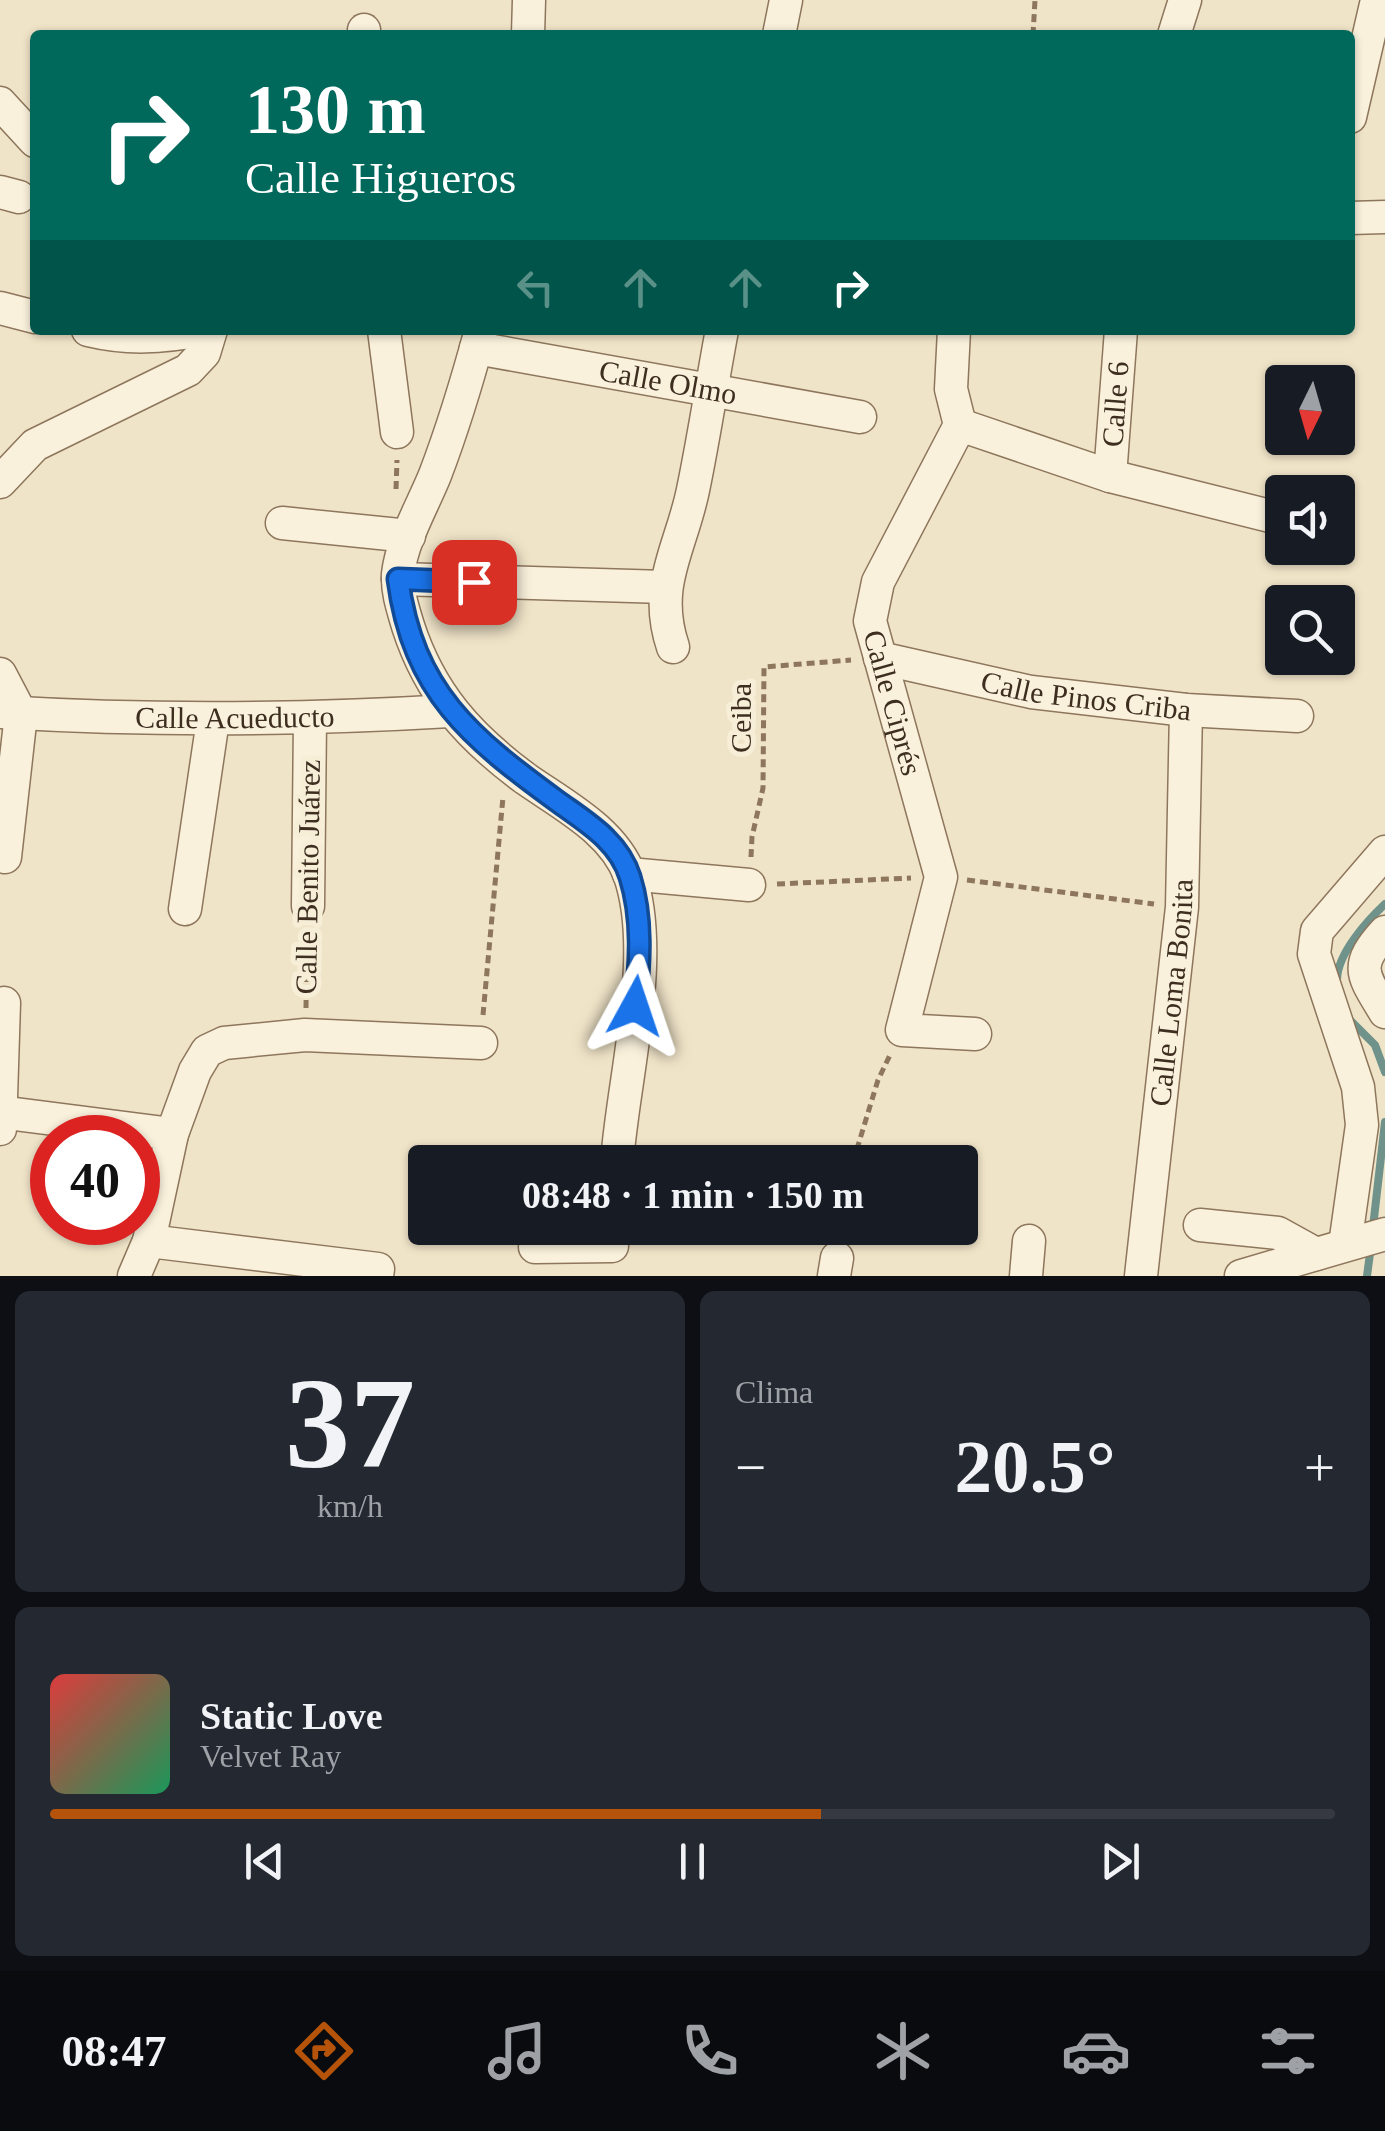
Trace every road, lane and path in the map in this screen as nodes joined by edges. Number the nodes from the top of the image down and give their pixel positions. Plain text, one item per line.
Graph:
1 (529, 0) edge
2 (786, 0) edge
3 (1035, 0) edge
4 (1185, 0) edge
5 (1377, 0) edge
6 (528, 30) edge
7 (780, 30) edge
8 (1033, 30) edge
9 (1176, 30) edge
10 (1355, 96) edge
11 (0, 103) edge
12 (30, 136) edge
13 (1385, 217) edge
14 (1355, 218) edge
15 (0, 308) edge
16 (30, 316) edge
17 (107, 335) edge
18 (174, 335) edge
19 (209, 335) edge
20 (385, 335) edge
21 (721, 335) edge
22 (954, 335) edge
23 (1120, 335) edge
24 (478, 339) edge
25 (711, 389) junction
26 (860, 417) dead end
27 (960, 425) junction
28 (397, 432) dead end
29 (1110, 476) junction
30 (0, 482) edge
31 (1265, 514) edge
32 (282, 523) dead end
33 (409, 536) junction
34 (398, 579) junction
35 (664, 588) junction
36 (673, 648) dead end
37 (880, 658) junction
38 (0, 674) edge
39 (1186, 710) junction
40 (450, 711) junction
41 (10, 713) edge
42 (1297, 716) dead end
43 (213, 720) junction
44 (310, 720) junction
45 (506, 764) junction
46 (1385, 852) edge
47 (5, 856) dead end
48 (629, 874) junction
49 (750, 886) joint
50 (308, 906) joint
51 (185, 909) dead end
52 (1385, 932) edge
53 (4, 1003) dead end
54 (1385, 1012) edge
55 (902, 1030) junction
56 (975, 1034) dead end
57 (306, 1035) junction
58 (481, 1044) joint
59 (1, 1118) edge
60 (172, 1134) junction
61 (620, 1145) edge
62 (858, 1145) edge
63 (160, 1190) edge
64 (1200, 1225) dead end
65 (1029, 1241) dead end
66 (160, 1242) edge
67 (1352, 1243) edge
68 (147, 1245) edge
69 (536, 1247) dead end
70 (614, 1250) edge
71 (378, 1272) edge
72 (134, 1276) edge
73 (1026, 1276) edge
74 (1141, 1276) edge
75 (1242, 1276) edge

1 - 6 street
2 - 7 street
3 - 8 path
4 - 9 street
5 - 10 street
11 - 12 street
13 - 14 street
15 - 16 street
17 - 18 street
19 - 30 street
20 - 28 street
21 - 25 street
22 - 27 street
23 - 29 street, Calle 6
24 - 25 street, Calle Olmo
24 - 33 street
25 - 26 street, Calle Olmo
25 - 35 street
27 - 29 street
27 - 37 street, Calle Ciprés
29 - 31 street
32 - 33 street
33 - 34 street
34 - 35 street
34 - 40 street
35 - 36 street
37 - 39 street, Calle Pinos Criba
37 - 49 path, Ceiba
37 - 55 street, Calle Ciprés
38 - 41 street
39 - 42 street, Calle Pinos Criba
39 - 74 street, Calle Loma Bonita
40 - 44 street, Calle Acueducto
40 - 45 street
41 - 43 street, Calle Acueducto
41 - 47 street
43 - 44 street, Calle Acueducto
43 - 51 street
44 - 50 street, Calle Benito Juárez
45 - 48 street
45 - 58 path
46 - 67 street
48 - 49 street
48 - 61 street
50 - 57 path, Calle Benito Juárez
52 - 54 street
53 - 59 street
55 - 56 street
55 - 62 path
57 - 58 street
57 - 60 street
59 - 60 street
60 - 63 street
64 - 67 street
65 - 73 street
66 - 71 street
67 - 75 street
68 - 72 street
69 - 70 street

